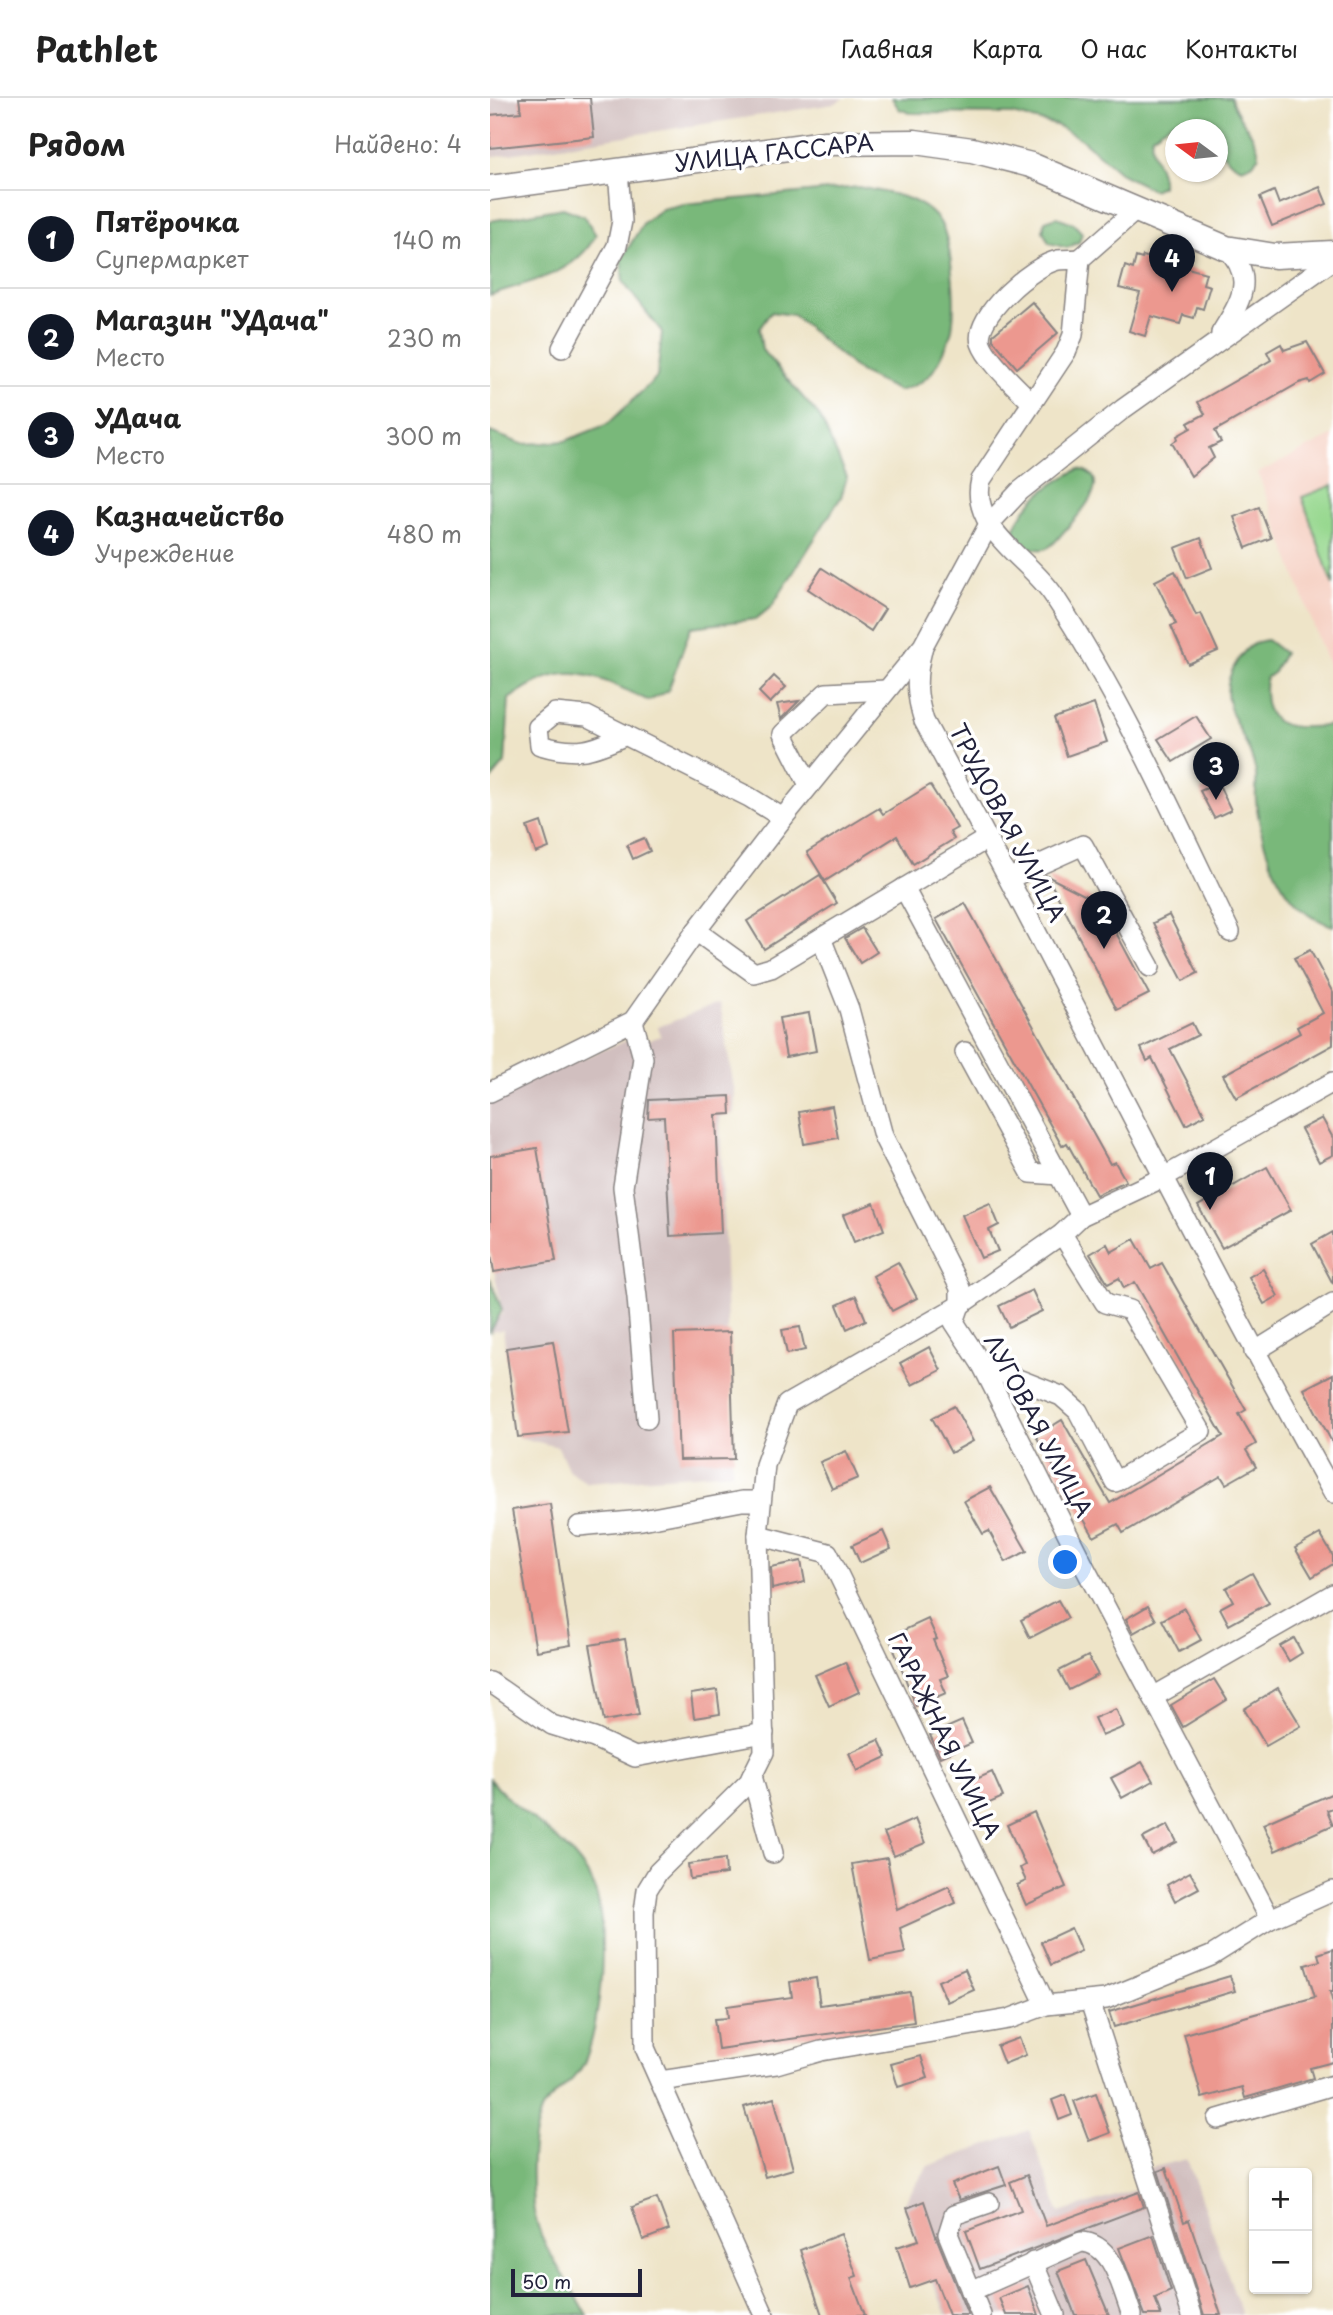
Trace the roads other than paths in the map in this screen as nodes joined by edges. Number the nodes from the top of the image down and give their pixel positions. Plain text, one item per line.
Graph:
1 (618, 171) junction
2 (490, 188) edge
3 (1137, 209) junction
4 (1226, 248) junction
5 (1333, 253) edge
6 (1080, 260) junction
7 (1333, 260) edge
8 (1215, 343) junction
9 (562, 348) dead end
10 (1031, 402) junction
11 (989, 524) junction
12 (923, 646) junction
13 (886, 690) junction
14 (626, 735) dead end
15 (810, 785) junction
16 (783, 818) junction
17 (988, 838) junction
18 (1010, 878) junction
19 (904, 888) junction
20 (696, 932) junction
21 (1230, 932) dead end
22 (821, 938) junction
23 (1150, 967) dead end
24 (634, 1021) junction
25 (965, 1052) dead end
26 (1333, 1082) edge
27 (490, 1092) edge
28 (1059, 1175) junction
29 (1162, 1178) junction
30 (1081, 1216) junction
31 (1062, 1234) junction
32 (1333, 1303) edge
33 (960, 1305) junction
34 (1254, 1352) junction
35 (982, 1365) junction
36 (647, 1419) dead end
37 (1333, 1493) edge
38 (761, 1501) junction
39 (579, 1526) dead end
40 (758, 1535) junction
41 (1333, 1594) edge
42 (490, 1682) edge
43 (1153, 1697) junction
44 (764, 1733) junction
45 (752, 1776) junction
46 (773, 1853) dead end
47 (1333, 1891) edge
48 (1270, 1919) junction
49 (1090, 2000) junction
50 (1046, 2005) junction
51 (660, 2081) junction
52 (1333, 2085) edge
53 (1218, 2119) dead end
54 (989, 2203) dead end
55 (1033, 2262) junction
56 (971, 2291) junction
57 (764, 2315) edge
58 (981, 2315) edge
59 (1055, 2315) edge
60 (1132, 2315) edge
61 (1192, 2315) edge

1 - 2 main road, УЛИЦА ГАССАРА
1 - 3 main road, УЛИЦА ГАССАРА
1 - 9 street
3 - 4 main road, УЛИЦА ГАССАРА
3 - 6 street
4 - 5 main road, УЛИЦА ГАССАРА
4 - 8 street
6 - 10 street
6 - 10 street
7 - 8 street
8 - 11 street
10 - 11 street
11 - 12 street
11 - 21 street
12 - 13 street
12 - 17 street, ТРУДОВАЯ УЛИЦА
13 - 15 street
13 - 15 street
14 - 16 street
15 - 16 street
16 - 20 street
17 - 18 street, ТРУДОВАЯ УЛИЦА
17 - 19 street
18 - 23 street
18 - 29 street, ТРУДОВАЯ УЛИЦА
19 - 22 street
19 - 28 street
20 - 22 street
20 - 24 street
22 - 33 street, ЛУГОВАЯ УЛИЦА
24 - 27 street
24 - 36 street
25 - 28 street
26 - 29 street
28 - 30 street
29 - 30 street
29 - 34 street, ТРУДОВАЯ УЛИЦА
30 - 31 street
31 - 33 street
31 - 35 street
32 - 34 street
33 - 35 street, ЛУГОВАЯ УЛИЦА
33 - 38 street
34 - 37 street, ТРУДОВАЯ УЛИЦА
35 - 43 street, ЛУГОВАЯ УЛИЦА
38 - 39 street
38 - 40 street
40 - 44 street
40 - 50 street, ГАРАЖНАЯ УЛИЦА
41 - 43 street
42 - 44 street
43 - 48 street, ЛУГОВАЯ УЛИЦА
44 - 45 street
45 - 46 street
45 - 51 street
47 - 48 street
48 - 49 street
49 - 50 street
49 - 61 street
50 - 51 street
51 - 57 street
52 - 53 street
54 - 56 street
55 - 56 street
55 - 59 street
55 - 60 street
56 - 58 street

